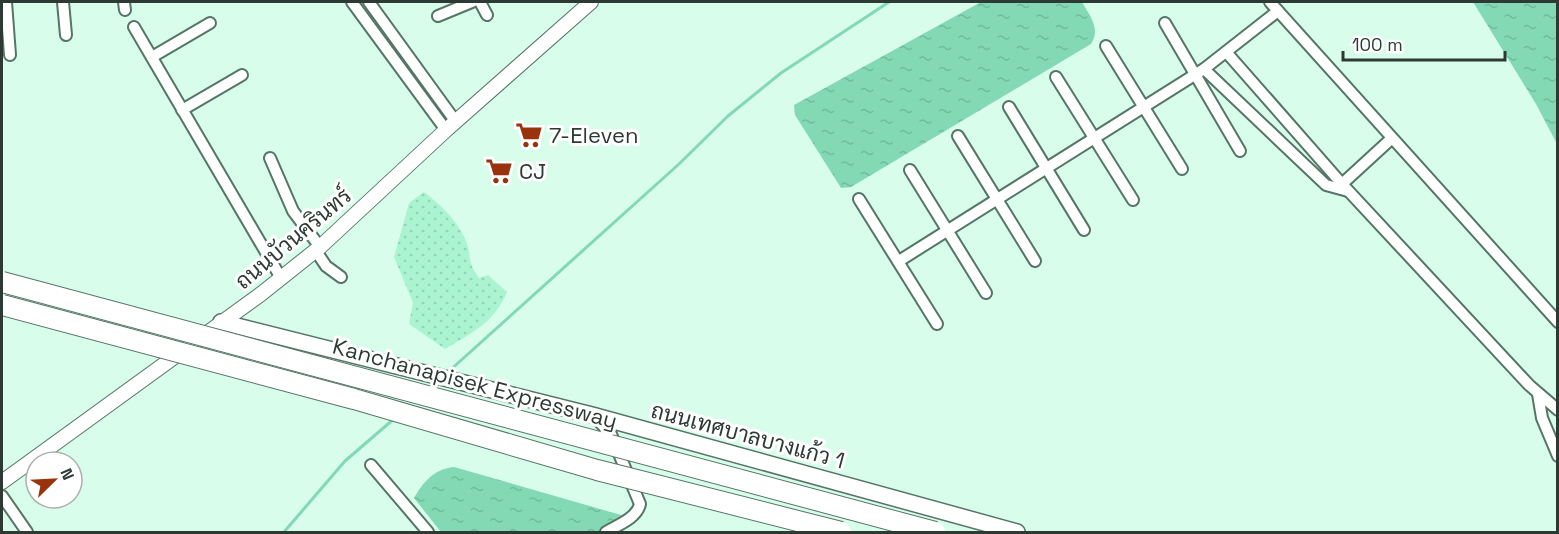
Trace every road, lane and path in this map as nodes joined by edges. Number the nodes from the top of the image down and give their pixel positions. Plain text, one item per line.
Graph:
1 (6, 2) edge
2 (63, 2) edge
3 (352, 2) edge
4 (369, 2) edge
5 (472, 2) edge
6 (480, 2) edge
7 (591, 2) edge
8 (1270, 2) edge
9 (1278, 11) junction
10 (487, 15) dead end
11 (438, 16) dead end
12 (210, 23) dead end
13 (1165, 23) dead end
14 (134, 27) dead end
15 (66, 35) dead end
16 (1106, 46) dead end
17 (1227, 53) junction
18 (10, 55) dead end
19 (152, 57) junction
20 (1200, 72) junction
21 (242, 75) dead end
22 (1056, 77) dead end
23 (1009, 107) dead end
24 (1145, 107) junction
25 (182, 110) junction
26 (451, 126) junction
27 (958, 136) dead end
28 (1094, 139) junction
29 (1391, 139) junction
30 (1240, 151) dead end
31 (270, 158) dead end
32 (1182, 168) dead end
33 (1046, 169) junction
34 (910, 170) dead end
35 (1345, 188) junction
36 (859, 199) dead end
37 (997, 200) junction
38 (1133, 200) dead end
39 (948, 230) junction
40 (1083, 230) dead end
41 (318, 249) junction
42 (898, 261) junction
43 (1035, 261) dead end
44 (341, 277) dead end
45 (281, 278) junction
46 (2, 282) edge
47 (986, 293) dead end
48 (2, 305) edge
49 (221, 322) junction
50 (1557, 322) edge
51 (937, 324) dead end
52 (1538, 394) junction
53 (1557, 410) edge
54 (592, 415) junction
55 (1557, 456) edge
56 (371, 465) dead end
57 (2, 482) edge
58 (2, 496) edge
59 (27, 532) edge
60 (428, 532) edge
61 (606, 532) edge
62 (841, 532) edge
63 (935, 532) edge
64 (1017, 532) edge

1 - 18 street
2 - 15 street
3 - 26 street
4 - 26 street
5 - 11 street
6 - 10 street
7 - 26 street, ถนนบัวนครินทร์
8 - 9 street
9 - 17 street
9 - 29 street
12 - 19 street
13 - 20 street
14 - 19 street
16 - 24 street
17 - 20 street
17 - 35 street
19 - 25 street
20 - 24 street
20 - 30 street
20 - 35 street
21 - 25 street
22 - 28 street
23 - 33 street
24 - 28 street
24 - 32 street
25 - 45 street
26 - 41 street, ถนนบัวนครินทร์
27 - 37 street
28 - 33 street
28 - 38 street
29 - 35 street
29 - 50 street
31 - 41 street
33 - 37 street
33 - 40 street
34 - 39 street
35 - 52 street
36 - 42 street
37 - 39 street
37 - 43 street
39 - 42 street
39 - 47 street
41 - 44 street
41 - 45 street, ถนนบัวนครินทร์
42 - 51 street
45 - 49 street, ถนนบัวนครินทร์
46 - 63 highway, Kanchanapisek Expressway, bridge
48 - 62 highway, Kanchanapisek Expressway, bridge
49 - 54 main road, ถนนเทศบาลบางแก้ว 1
49 - 57 street, ถนนบัวนครินทร์
52 - 53 street
52 - 55 street
54 - 61 street
54 - 64 main road, ถนนเทศบาลบางแก้ว 1
56 - 60 street
58 - 59 street

